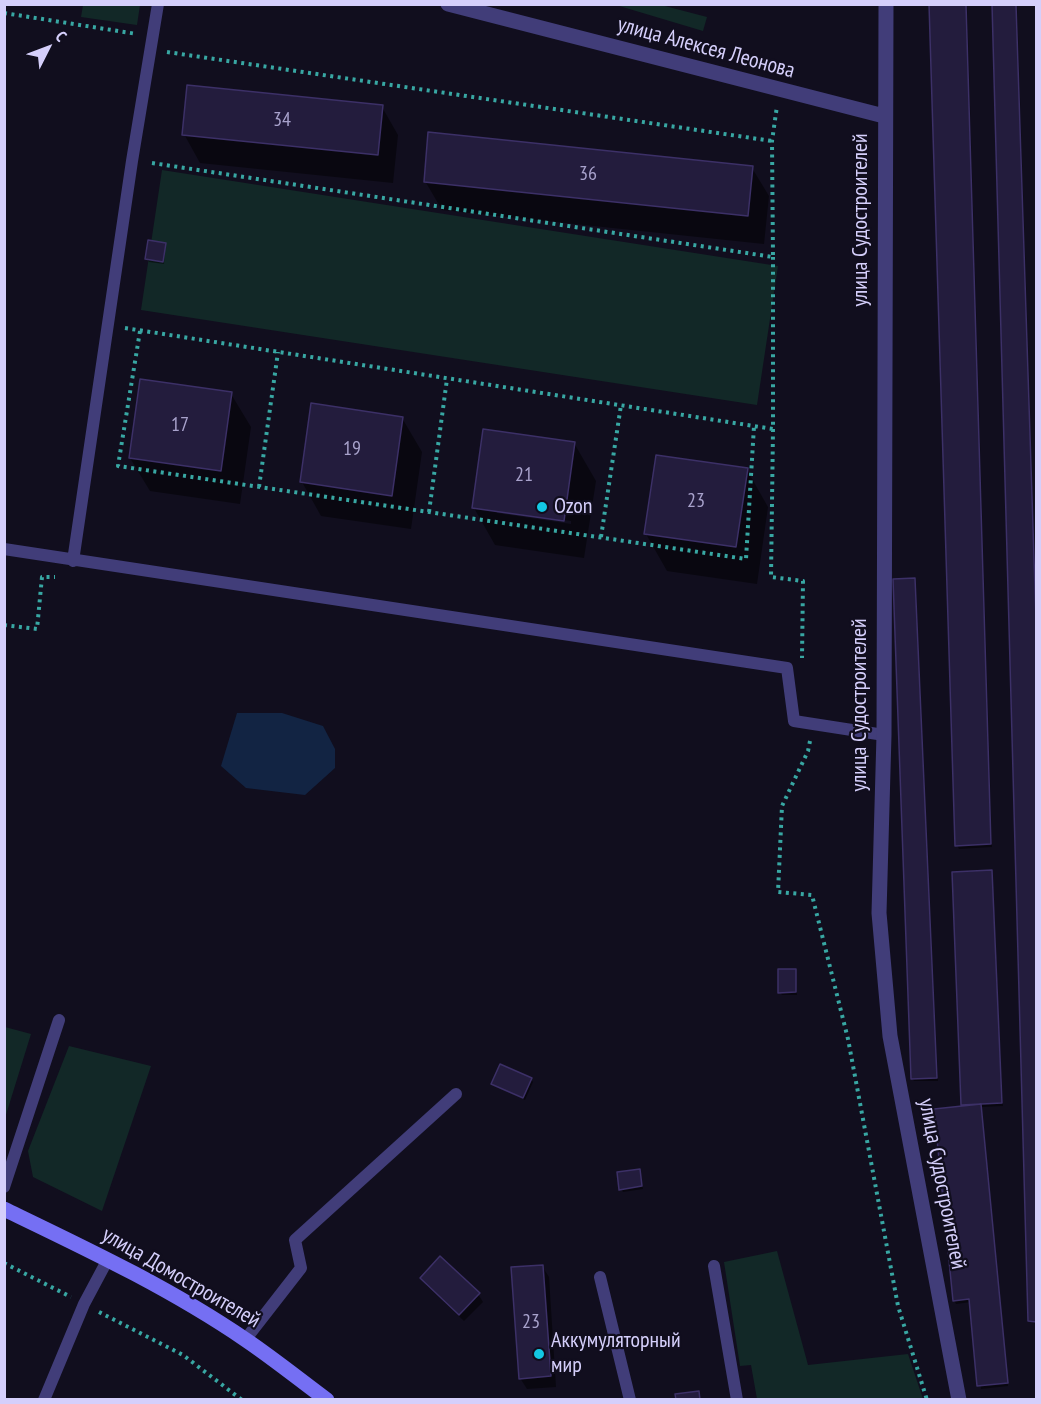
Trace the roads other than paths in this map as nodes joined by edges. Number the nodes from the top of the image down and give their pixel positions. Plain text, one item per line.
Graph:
1 (159, 4) edge
2 (448, 4) edge
3 (885, 4) edge
4 (884, 116) junction
5 (4, 549) edge
6 (73, 561) junction
7 (884, 735) junction
8 (59, 1020) dead end
9 (456, 1094) dead end
10 (4, 1187) edge
11 (4, 1209) edge
12 (108, 1259) junction
13 (714, 1266) dead end
14 (600, 1277) dead end
15 (245, 1340) junction
16 (44, 1400) edge
17 (327, 1400) edge
18 (630, 1400) edge
19 (737, 1400) edge
20 (960, 1400) edge

1 - 6 lane
2 - 4 street, улица Алексея Леонова
3 - 4 street, улица Судостроителей
4 - 7 street, улица Судостроителей
5 - 6 lane
6 - 7 lane
7 - 20 street, улица Судостроителей
8 - 10 lane
9 - 15 lane
11 - 12 main road, улица Домостроителей
12 - 15 main road, улица Домостроителей
12 - 16 lane
13 - 19 lane
14 - 18 lane
15 - 17 main road, улица Домостроителей

